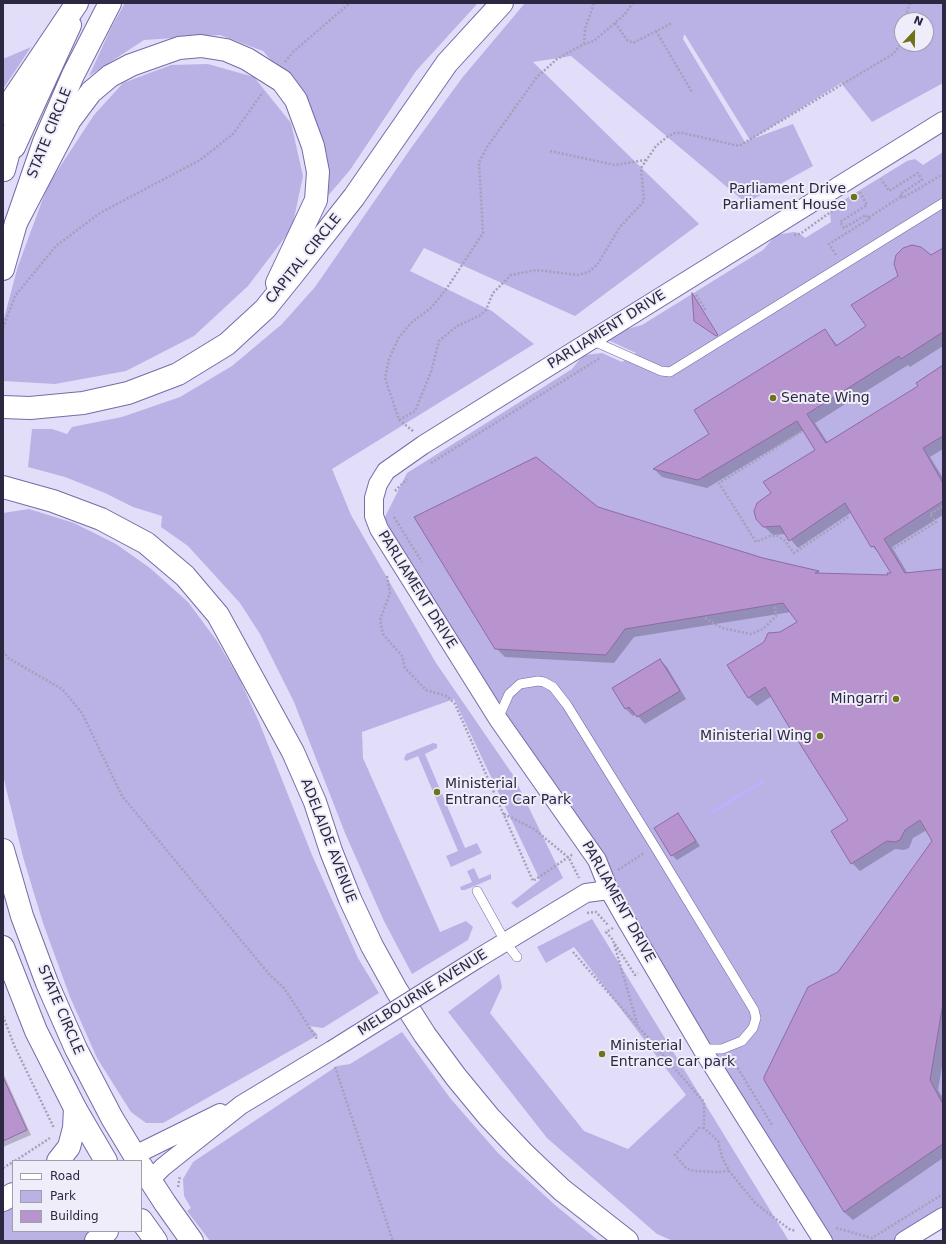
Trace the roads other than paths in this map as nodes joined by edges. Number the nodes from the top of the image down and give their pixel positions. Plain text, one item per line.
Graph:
1 (77, 3) edge
2 (81, 3) edge
3 (110, 3) edge
4 (502, 3) edge
5 (19, 90) junction
6 (3, 113) edge
7 (943, 121) edge
8 (4, 171) edge
9 (943, 202) edge
10 (16, 222) junction
11 (3, 268) edge
12 (265, 309) junction
13 (591, 340) junction
14 (3, 407) edge
15 (6, 488) edge
16 (498, 719) junction
17 (3, 850) edge
18 (609, 890) junction
19 (477, 891) dead end
20 (506, 943) junction
21 (3, 947) edge
22 (517, 957) dead end
23 (702, 1048) junction
24 (241, 1105) junction
25 (75, 1108) junction
26 (59, 1160) edge
27 (105, 1160) edge
28 (133, 1160) edge
29 (142, 1165) edge
30 (142, 1169) edge
31 (142, 1176) edge
32 (12, 1195) edge
33 (3, 1200) edge
34 (943, 1217) edge
35 (142, 1221) edge
36 (105, 1232) edge
37 (821, 1238) edge
38 (96, 1241) edge
39 (156, 1241) edge
40 (192, 1241) edge
41 (627, 1241) edge
42 (904, 1241) edge

1 - 5 main road
2 - 8 main road, STATE CIRCLE
3 - 10 main road, STATE CIRCLE
4 - 12 main road, CAPITAL CIRCLE
5 - 6 main road
5 - 8 main road
7 - 13 street, PARLIAMENT DRIVE
9 - 13 lane
10 - 11 main road, STATE CIRCLE
10 - 12 main road
12 - 14 main road, CAPITAL CIRCLE
13 - 16 street, PARLIAMENT DRIVE
15 - 41 main road, ADELAIDE AVENUE
16 - 18 street, PARLIAMENT DRIVE
16 - 23 lane
17 - 28 main road, STATE CIRCLE
18 - 20 street, MELBOURNE AVENUE
18 - 23 street, PARLIAMENT DRIVE
19 - 20 lane
20 - 22 lane
20 - 24 street, MELBOURNE AVENUE, bridge
21 - 25 main road, STATE CIRCLE
23 - 37 street, PARLIAMENT DRIVE
24 - 29 street, MELBOURNE AVENUE
24 - 30 street, MELBOURNE AVENUE
25 - 26 main road
25 - 27 main road, STATE CIRCLE
31 - 40 main road, STATE CIRCLE
32 - 33 main road
34 - 42 street
35 - 39 main road
36 - 38 main road

